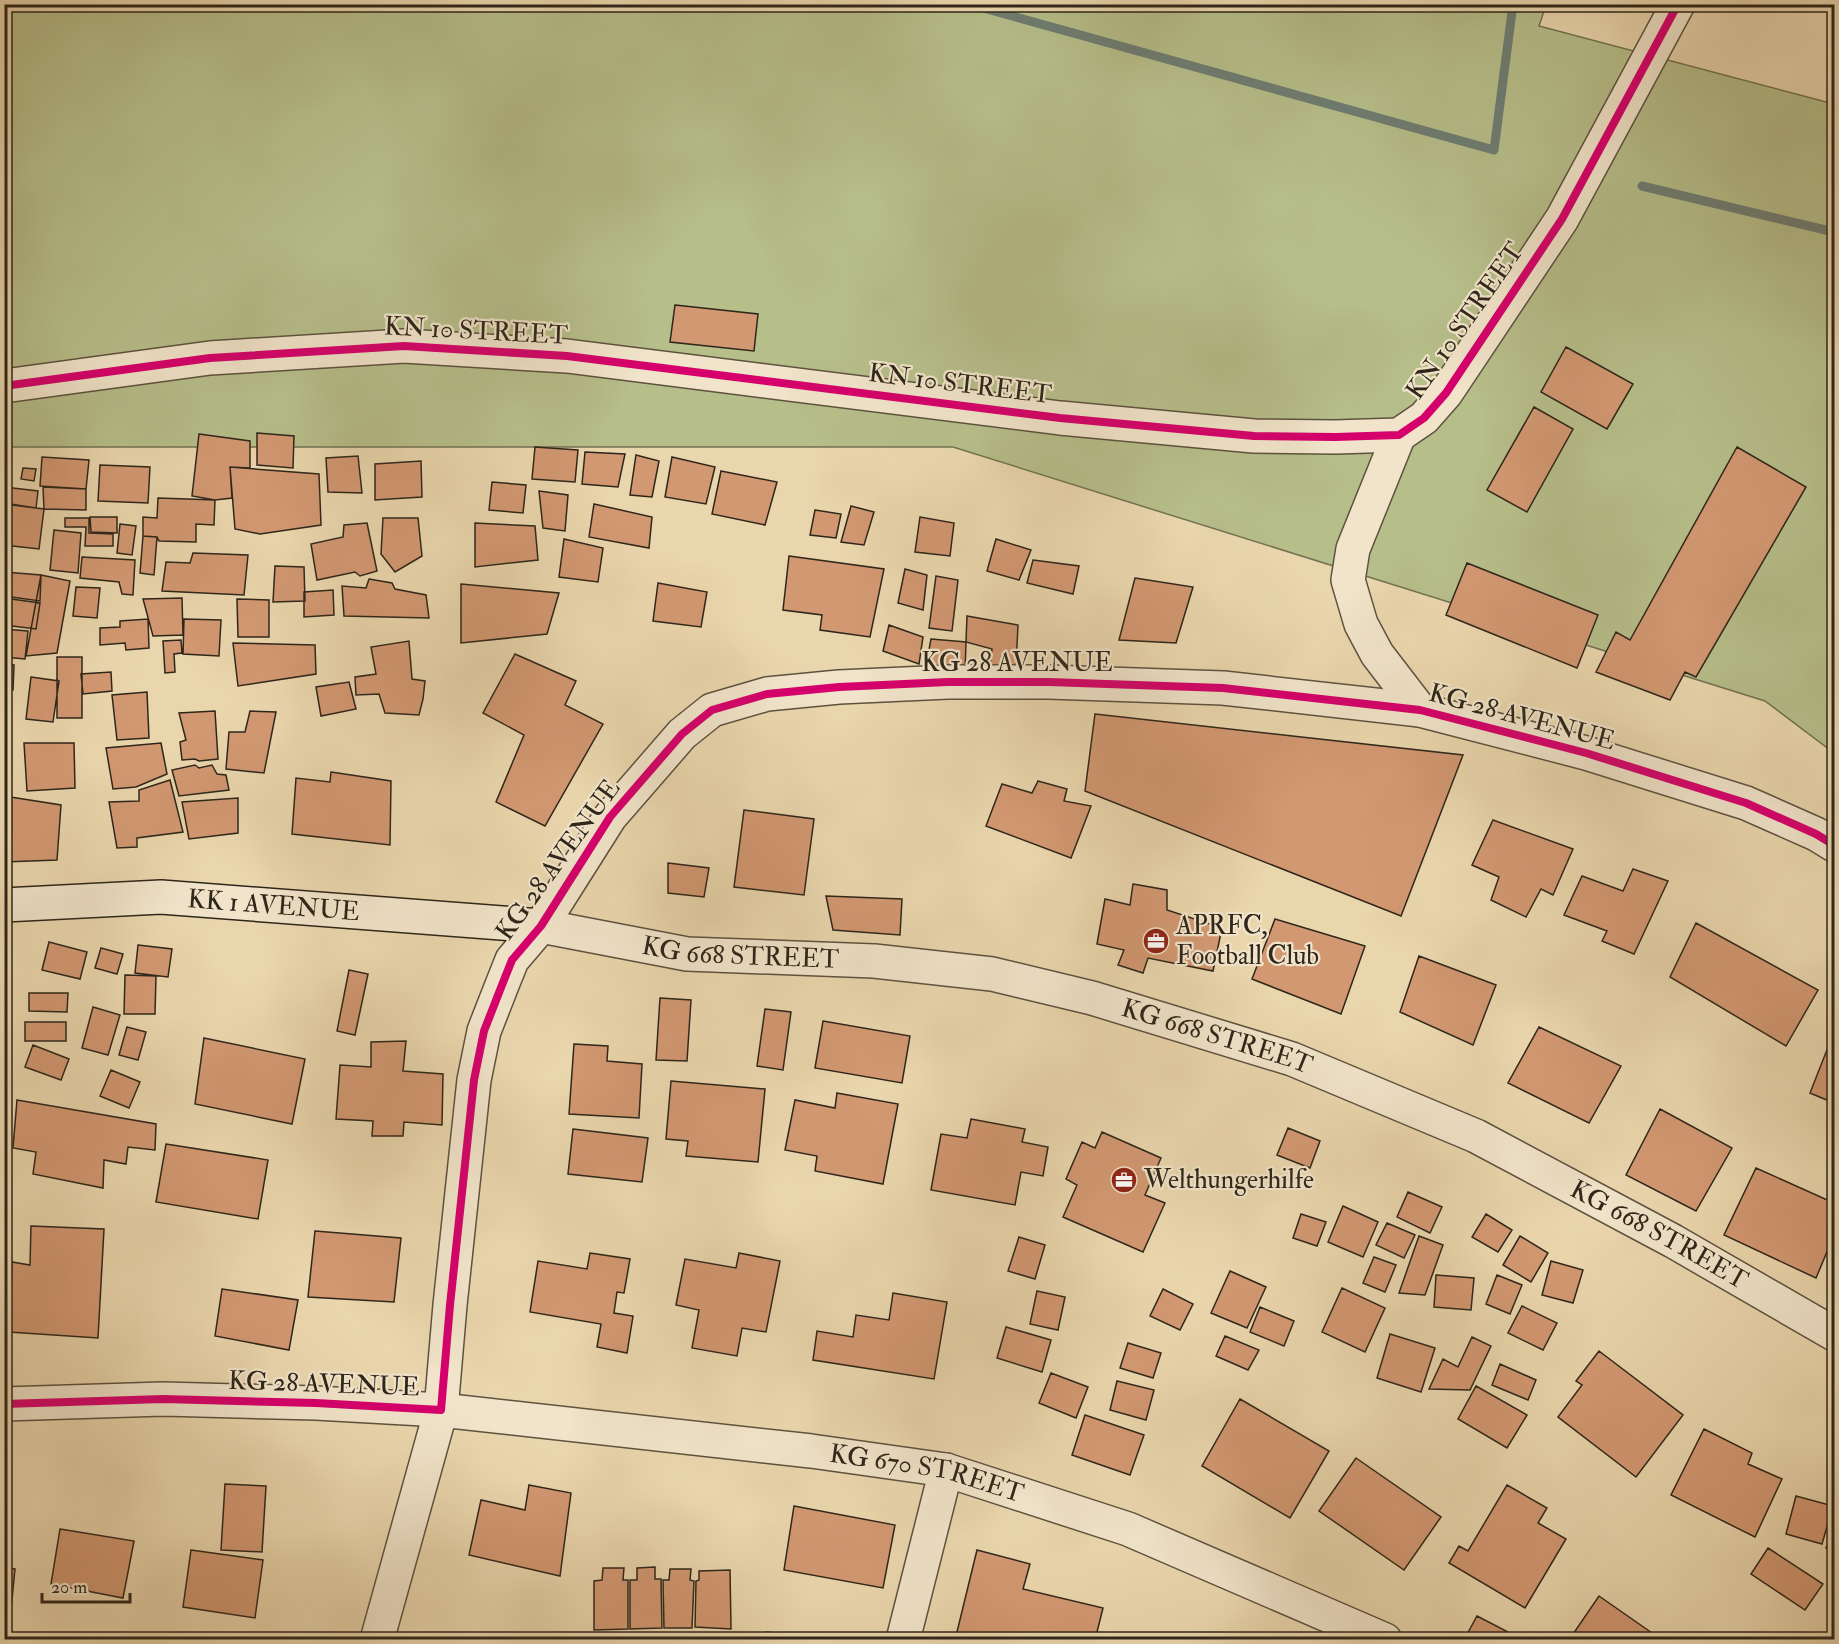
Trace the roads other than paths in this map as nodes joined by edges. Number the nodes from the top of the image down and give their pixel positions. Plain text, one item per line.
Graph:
1 (1678, 4) edge
2 (4, 386) edge
3 (1400, 435) junction
4 (1420, 710) junction
5 (1834, 845) edge
6 (4, 905) edge
7 (541, 927) junction
8 (1834, 1334) edge
9 (4, 1404) edge
10 (441, 1410) junction
11 (946, 1470) junction
12 (377, 1640) edge
13 (903, 1640) edge
14 (1385, 1640) edge

1 - 3 street, KN 10 STREET
2 - 3 street, KN 10 STREET
3 - 4 street
4 - 5 street, KG 28 AVENUE
4 - 7 street, KG 28 AVENUE
6 - 7 street, KK 1 AVENUE
7 - 8 street, KG 668 STREET
7 - 10 street, KG 28 AVENUE
9 - 10 street, KG 28 AVENUE
10 - 11 street, KG 670 STREET
10 - 12 street
11 - 13 street
11 - 14 street, KG 670 STREET

